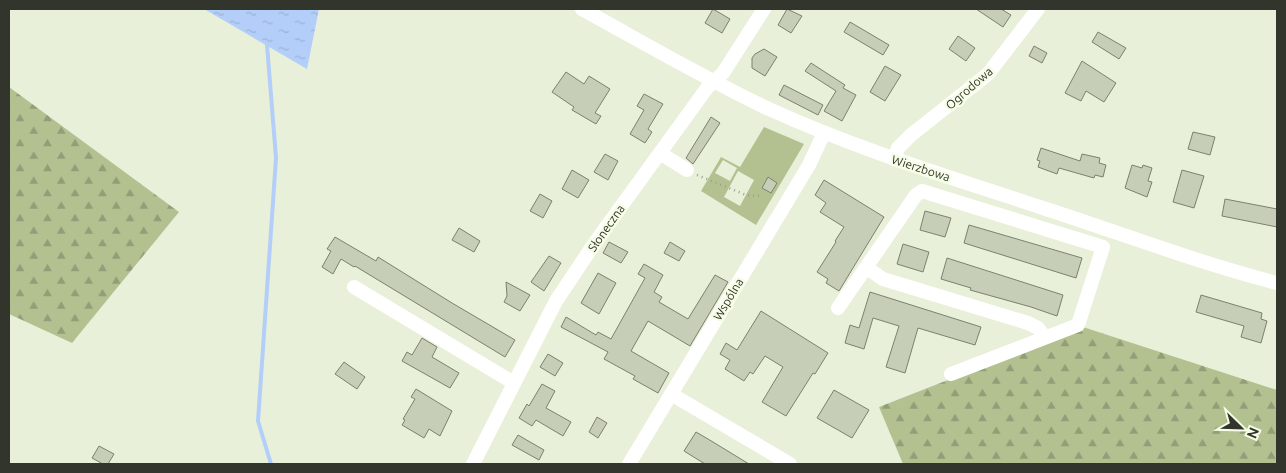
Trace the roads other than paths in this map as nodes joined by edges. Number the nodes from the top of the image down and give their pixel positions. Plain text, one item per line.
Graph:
1 (582, 9) edge
2 (764, 9) edge
3 (1038, 9) edge
4 (714, 82) junction
5 (824, 133) junction
6 (660, 154) junction
7 (894, 159) junction
8 (687, 170) road end
9 (928, 171) junction
10 (922, 191) junction
11 (1108, 229) junction
12 (1103, 247) junction
13 (867, 268) junction
14 (1277, 283) edge
15 (354, 287) dead end
16 (838, 308) dead end
17 (1045, 337) junction
18 (951, 374) dead end
19 (514, 383) junction
20 (671, 394) junction
21 (473, 464) edge
22 (629, 464) edge
23 (790, 464) edge

1 - 4 street, Wierzbowa
2 - 4 street, Słoneczna
3 - 7 street, Ogrodowa
4 - 5 street, Wierzbowa
4 - 6 street, Słoneczna
5 - 7 street, Wierzbowa
5 - 20 street, Wspólna
6 - 8 street
6 - 19 street, Słoneczna
7 - 9 street, Wierzbowa
9 - 10 street
9 - 11 street, Wierzbowa
10 - 12 street
10 - 13 street
11 - 12 street
11 - 14 street, Wierzbowa
12 - 17 street
13 - 16 street
13 - 17 street
15 - 19 street
17 - 18 street
19 - 21 street, Słoneczna
20 - 22 street, Wspólna
20 - 23 street

